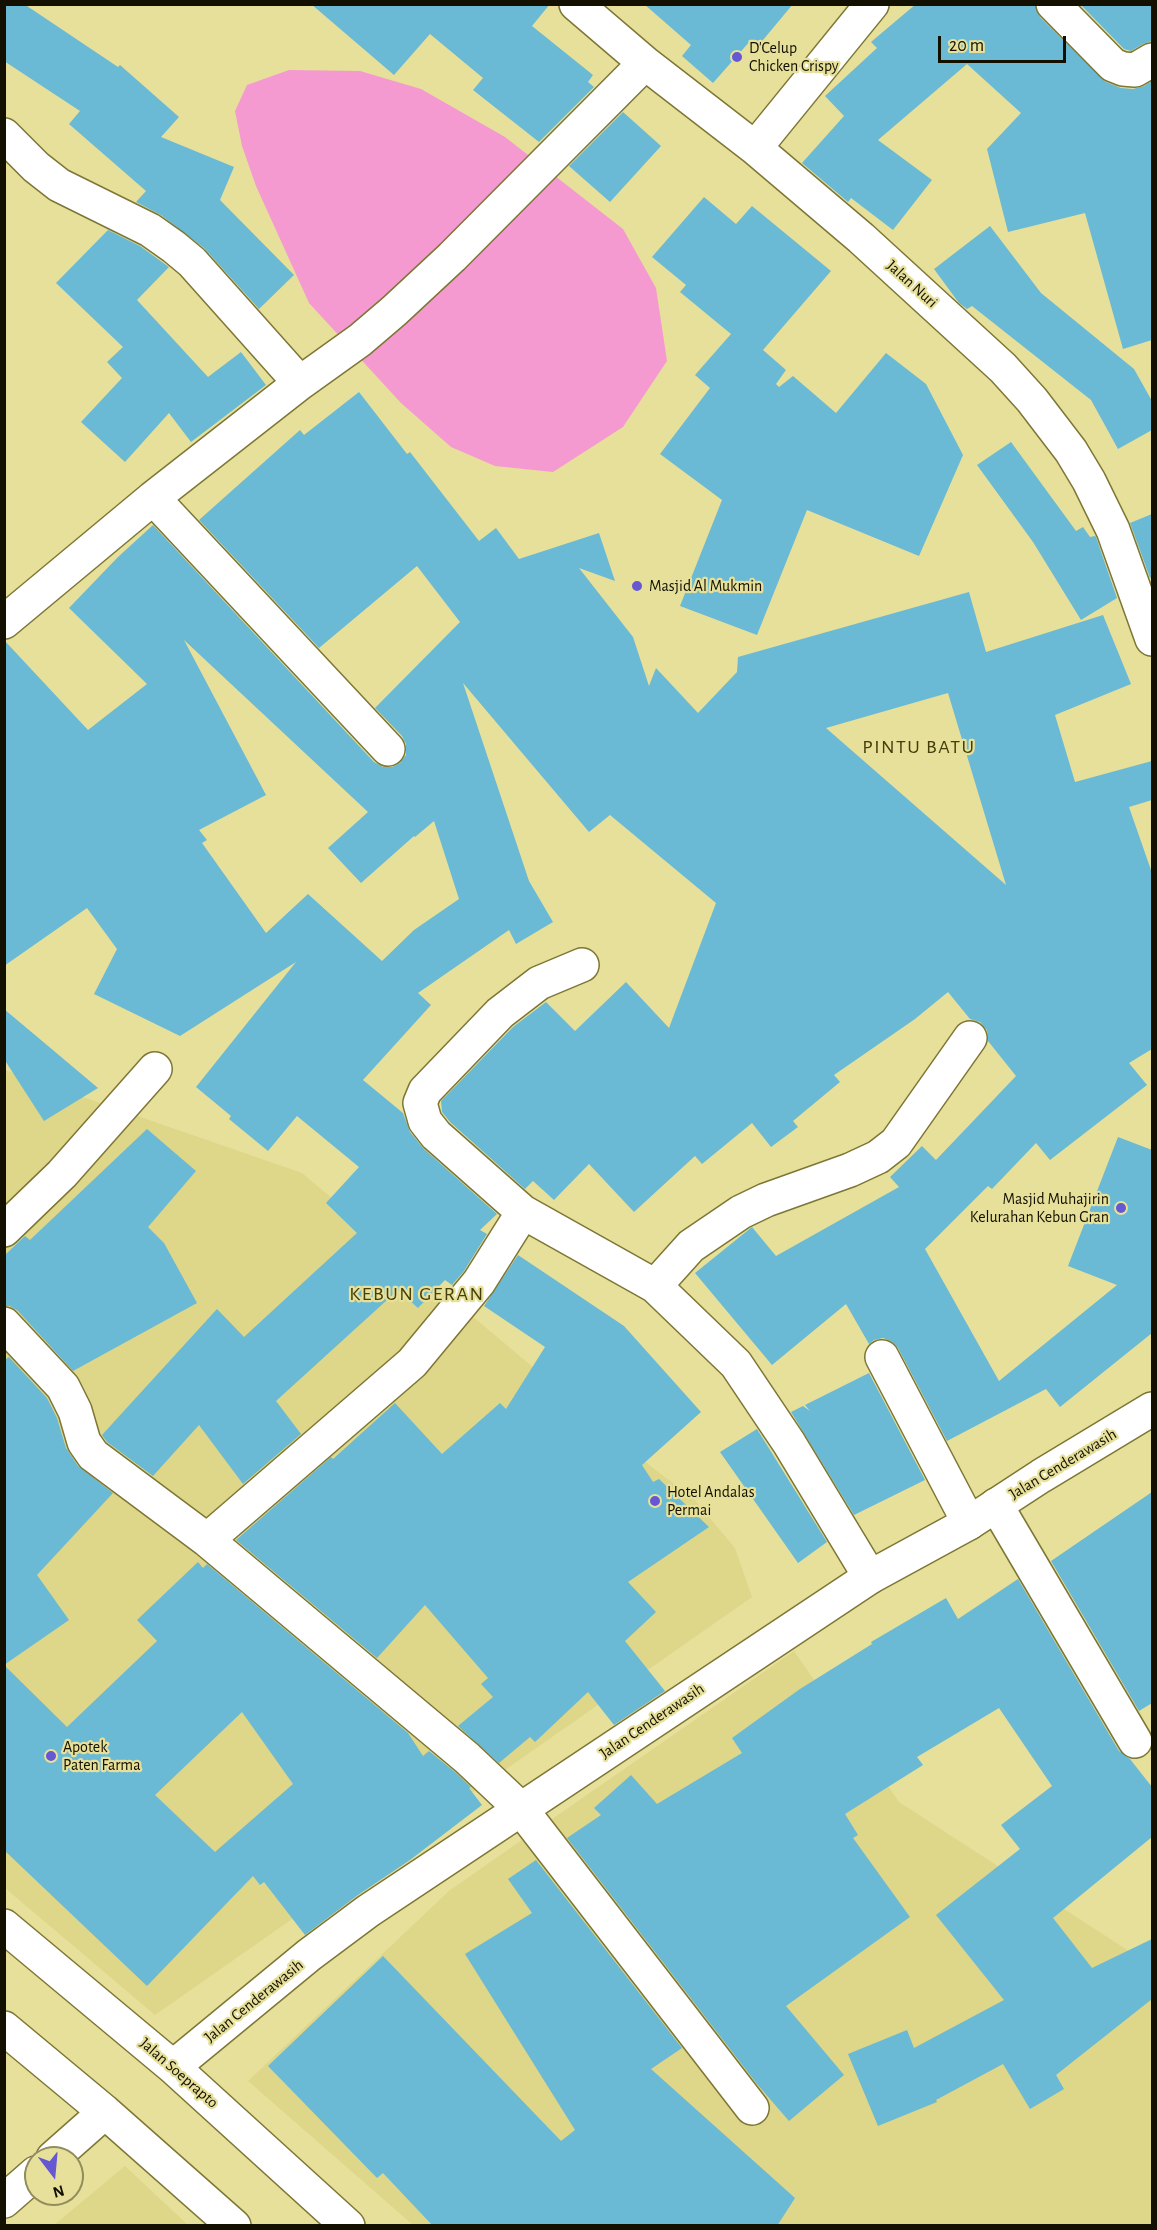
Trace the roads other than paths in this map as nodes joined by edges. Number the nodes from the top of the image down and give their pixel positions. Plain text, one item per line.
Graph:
1 (576, 4) edge
2 (872, 4) edge
3 (1053, 4) edge
4 (1152, 60) edge
5 (645, 63) junction
6 (4, 135) edge
7 (755, 148) junction
8 (300, 383) junction
9 (153, 498) junction
10 (4, 622) edge
11 (1152, 639) edge
12 (388, 749) dead end
13 (582, 965) dead end
14 (970, 1038) dead end
15 (155, 1069) dead end
16 (523, 1212) junction
17 (4, 1230) edge
18 (655, 1286) junction
19 (4, 1324) edge
20 (882, 1357) dead end
21 (1152, 1410) edge
22 (982, 1514) junction
23 (207, 1540) junction
24 (870, 1577) junction
25 (1135, 1741) dead end
26 (521, 1809) junction
27 (4, 1926) edge
28 (4, 2028) edge
29 (173, 2067) junction
30 (752, 2108) dead end
31 (105, 2112) junction
32 (67, 2146) edge
33 (24, 2184) edge
34 (4, 2201) edge
35 (234, 2226) edge
36 (348, 2226) edge

1 - 5 street, Jalan Nuri
2 - 7 street
3 - 4 street
5 - 7 street, Jalan Nuri
5 - 8 street
6 - 8 street
7 - 11 street, Jalan Nuri
8 - 9 street
9 - 10 street
9 - 12 street
13 - 16 street
14 - 18 street
15 - 17 street
16 - 18 street
16 - 23 street
18 - 24 street
19 - 23 street
20 - 22 street
21 - 22 street, Jalan Cenderawasih
22 - 24 street, Jalan Cenderawasih
22 - 25 street
23 - 26 street
24 - 26 street, Jalan Cenderawasih
26 - 29 street, Jalan Cenderawasih
26 - 30 street
27 - 29 street, Jalan Soeprapto
28 - 31 street
29 - 36 street, Jalan Soeprapto
31 - 32 street
31 - 35 street
33 - 34 street

